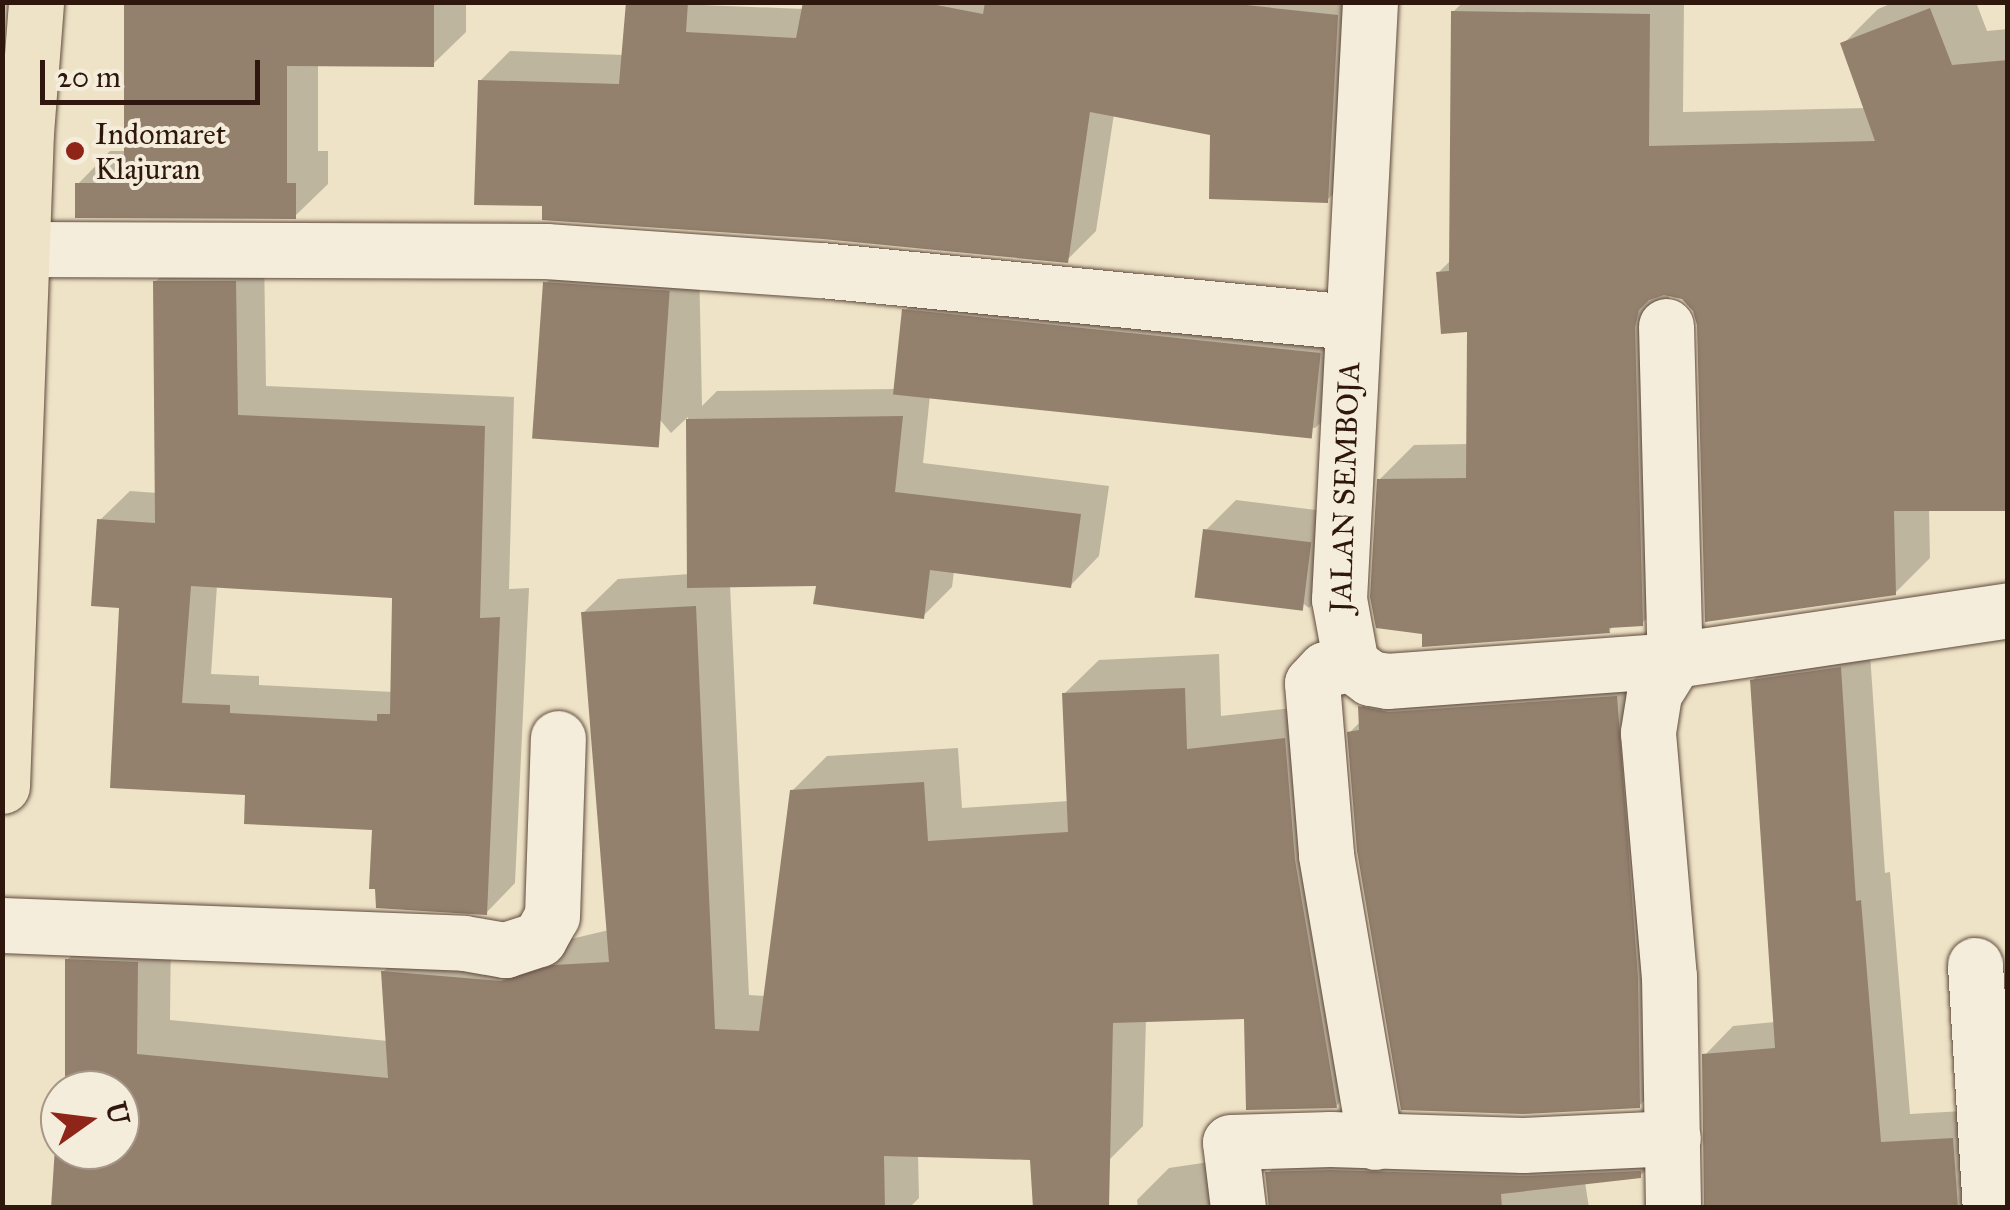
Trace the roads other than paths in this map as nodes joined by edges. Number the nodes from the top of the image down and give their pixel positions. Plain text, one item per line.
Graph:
1 (36, 2) edge
2 (1370, 2) edge
3 (23, 250) junction
4 (1350, 322) junction
5 (1666, 326) dead end
6 (9, 443) edge
7 (2008, 610) edge
8 (1676, 660) junction
9 (1351, 664) junction
10 (558, 738) dead end
11 (2, 786) edge
12 (2, 925) edge
13 (1975, 964) dead end
14 (1673, 1138) junction
15 (1375, 1142) junction
16 (1238, 1208) edge
17 (1673, 1208) edge
18 (1990, 1208) edge

1 - 3 main road
2 - 4 street, JALAN SEMBOJA
3 - 4 street
3 - 6 main road
4 - 9 street, JALAN SEMBOJA
5 - 8 street
6 - 11 main road
7 - 8 street
8 - 9 street
8 - 14 street
9 - 15 street
10 - 12 street
13 - 18 street
14 - 15 street
14 - 17 street
15 - 16 street

